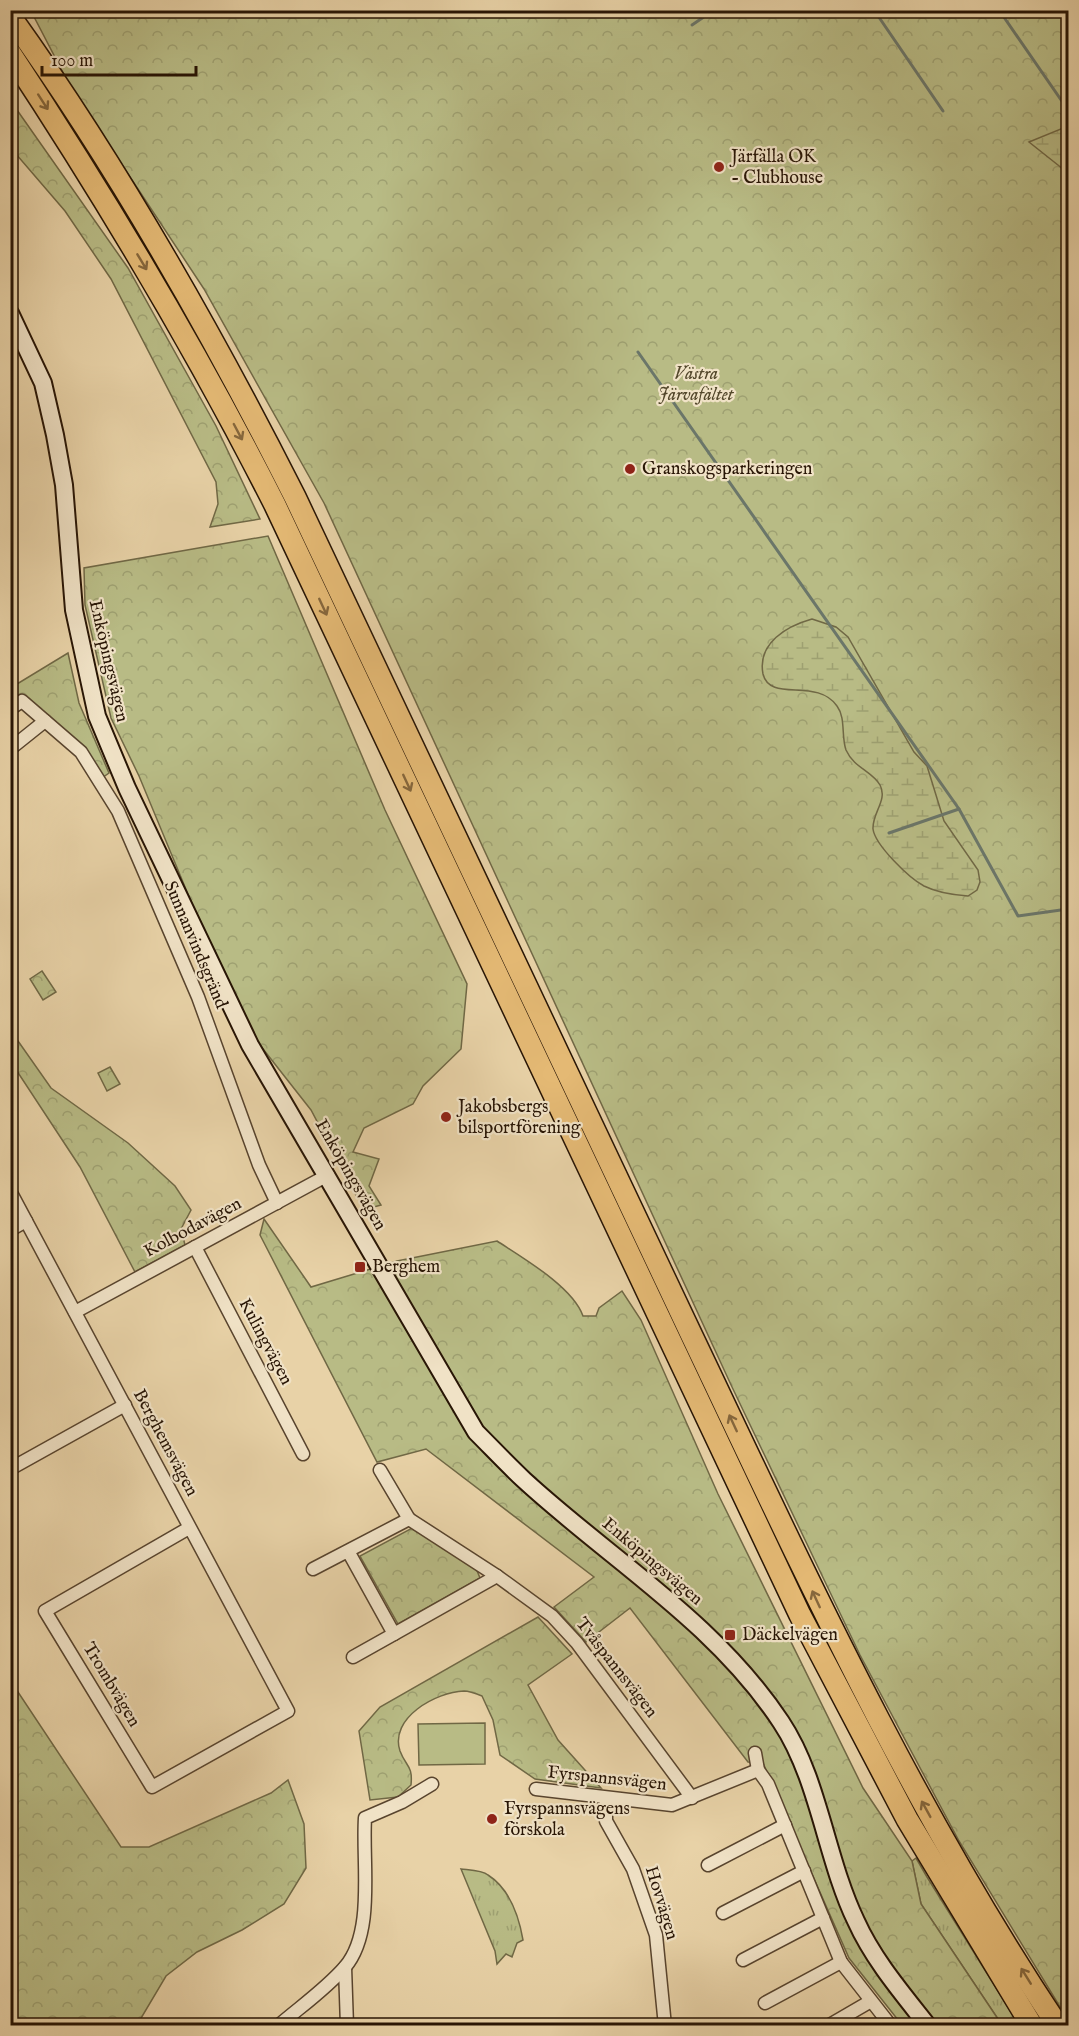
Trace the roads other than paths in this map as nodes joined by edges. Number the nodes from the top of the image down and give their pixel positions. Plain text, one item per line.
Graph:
1 (16, 10) edge
2 (10, 16) edge
3 (28, 41) junction
4 (10, 54) edge
5 (10, 313) edge
6 (10, 709) edge
7 (45, 721) junction
8 (10, 749) edge
9 (328, 1175) junction
10 (10, 1191) edge
11 (277, 1203) junction
12 (26, 1221) junction
13 (10, 1230) edge
14 (195, 1247) junction
15 (75, 1312) junction
16 (125, 1405) junction
17 (303, 1454) dead end
18 (10, 1470) edge
19 (380, 1470) dead end
20 (409, 1519) junction
21 (189, 1528) junction
22 (348, 1551) junction
23 (313, 1569) dead end
24 (497, 1576) junction
25 (394, 1634) junction
26 (353, 1657) dead end
27 (288, 1711) joint
28 (755, 1753) dead end
29 (758, 1770) junction
30 (432, 1784) dead end
31 (536, 1789) dead end
32 (606, 1798) junction
33 (692, 1798) junction
34 (785, 1825) junction
35 (708, 1865) dead end
36 (804, 1871) junction
37 (723, 1913) dead end
38 (823, 1918) junction
39 (742, 1960) dead end
40 (841, 1962) junction
41 (345, 1967) junction
42 (871, 2001) junction
43 (765, 2003) dead end
44 (278, 2025) edge
45 (347, 2025) edge
46 (665, 2025) edge
47 (828, 2025) edge
48 (891, 2025) edge
49 (928, 2025) edge
50 (1032, 2025) edge
51 (1058, 2025) edge

1 - 3 highway
2 - 3 highway
51 -> 3 highway
4 -> 50 highway
5 - 9 street, Enköpingsvägen
6 - 7 street, Sunnanvindsgränd
7 - 8 street
7 - 11 street, Sunnanvindsgränd
9 - 11 street, Kolbodavägen
9 - 49 street, Enköpingsvägen
10 - 12 street, Berghemsvägen
11 - 14 street, Kolbodavägen
12 - 13 street
12 - 15 street, Berghemsvägen
14 - 15 street, Kolbodavägen
14 - 17 street, Kulingvägen
15 - 16 street, Berghemsvägen
16 - 18 street
16 - 21 street, Berghemsvägen
19 - 20 street, Tvåspannsvägen
20 - 22 street
20 - 24 street, Tvåspannsvägen
21 - 27 street, Berghemsvägen
21 - 27 street, Trombvägen
22 - 23 street
22 - 25 street
24 - 25 street
24 - 33 street, Tvåspannsvägen
25 - 26 street
28 - 29 street
29 - 33 street, Fyrspannsvägen
29 - 34 street
30 - 41 street
31 - 32 street, Fyrspannsvägen
32 - 33 street, Fyrspannsvägen
32 - 46 street, Hovvägen
34 - 35 street
34 - 36 street
36 - 37 street
36 - 38 street
38 - 39 street
38 - 40 street
40 - 42 street
40 - 43 street
41 - 44 street
41 - 45 street
42 - 47 street
42 - 48 street

